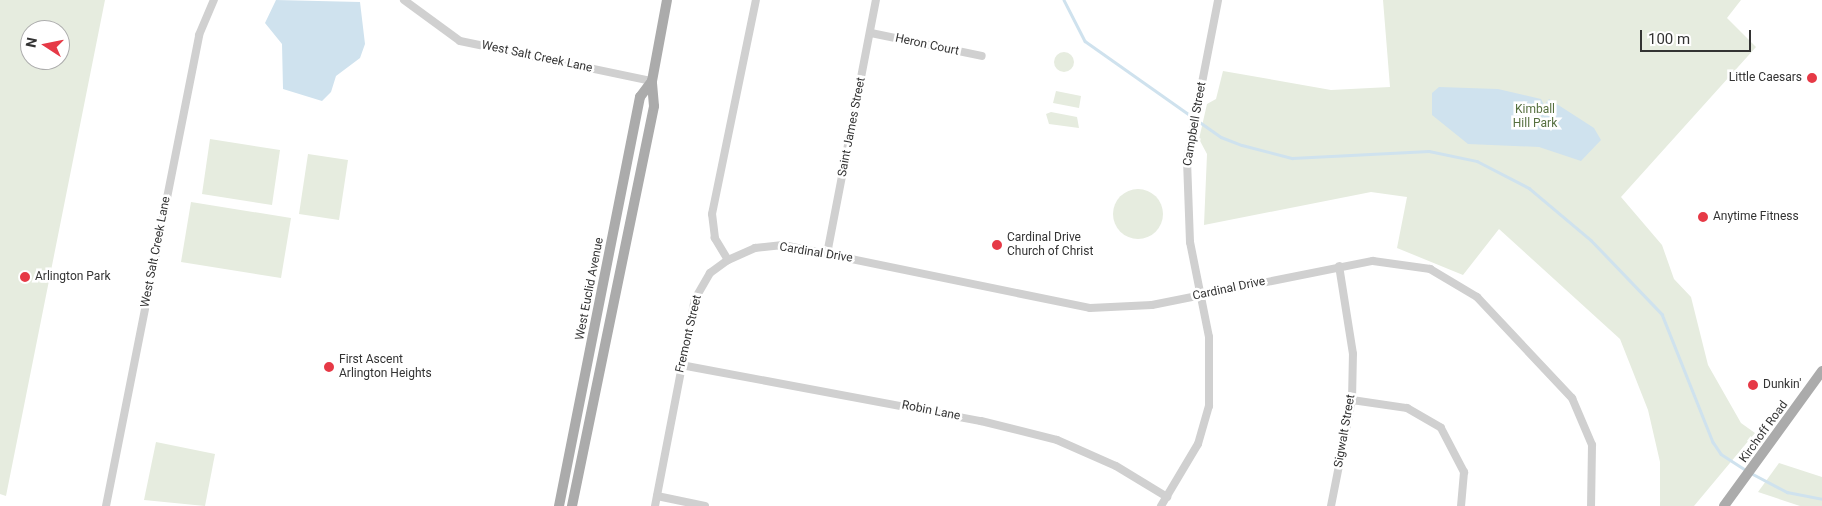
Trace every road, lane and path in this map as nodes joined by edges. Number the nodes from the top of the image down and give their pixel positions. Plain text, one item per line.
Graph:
1 (214, 0) edge
2 (404, 0) edge
3 (667, 0) edge
4 (756, 0) edge
5 (876, 0) edge
6 (1218, 0) edge
7 (871, 33) junction
8 (982, 56) dead end
9 (652, 81) junction
10 (827, 254) junction
11 (728, 260) junction
12 (1339, 266) junction
13 (1200, 296) junction
14 (681, 365) junction
15 (1822, 371) edge
16 (1352, 400) junction
17 (657, 496) junction
18 (1167, 497) junction
19 (106, 506) edge
20 (559, 506) edge
21 (572, 506) edge
22 (655, 506) edge
23 (705, 506) edge
24 (1161, 506) edge
25 (1331, 506) edge
26 (1461, 506) edge
27 (1591, 506) edge
28 (1724, 506) edge

1 - 19 street, West Salt Creek Lane
2 - 9 street, West Salt Creek Lane
3 - 9 main road, West Euclid Avenue
4 - 11 street
5 - 7 street, Saint James Street
6 - 13 street, Campbell Street
7 - 8 street, Heron Court
7 - 10 street, Saint James Street
9 - 20 main road, West Euclid Avenue
9 - 21 main road, West Euclid Avenue
10 - 11 street, Cardinal Drive
10 - 13 street, Cardinal Drive
11 - 14 street, Fremont Street
12 - 13 street, Cardinal Drive
12 - 16 street, Sigwalt Street
12 - 27 street, Cardinal Drive
13 - 18 street, Campbell Street
14 - 17 street, Fremont Street
14 - 18 street, Robin Lane
15 - 28 main road, Kirchoff Road
16 - 25 street, Sigwalt Street
16 - 26 street
17 - 22 street, Fremont Street
17 - 23 street
18 - 24 street, Campbell Street

